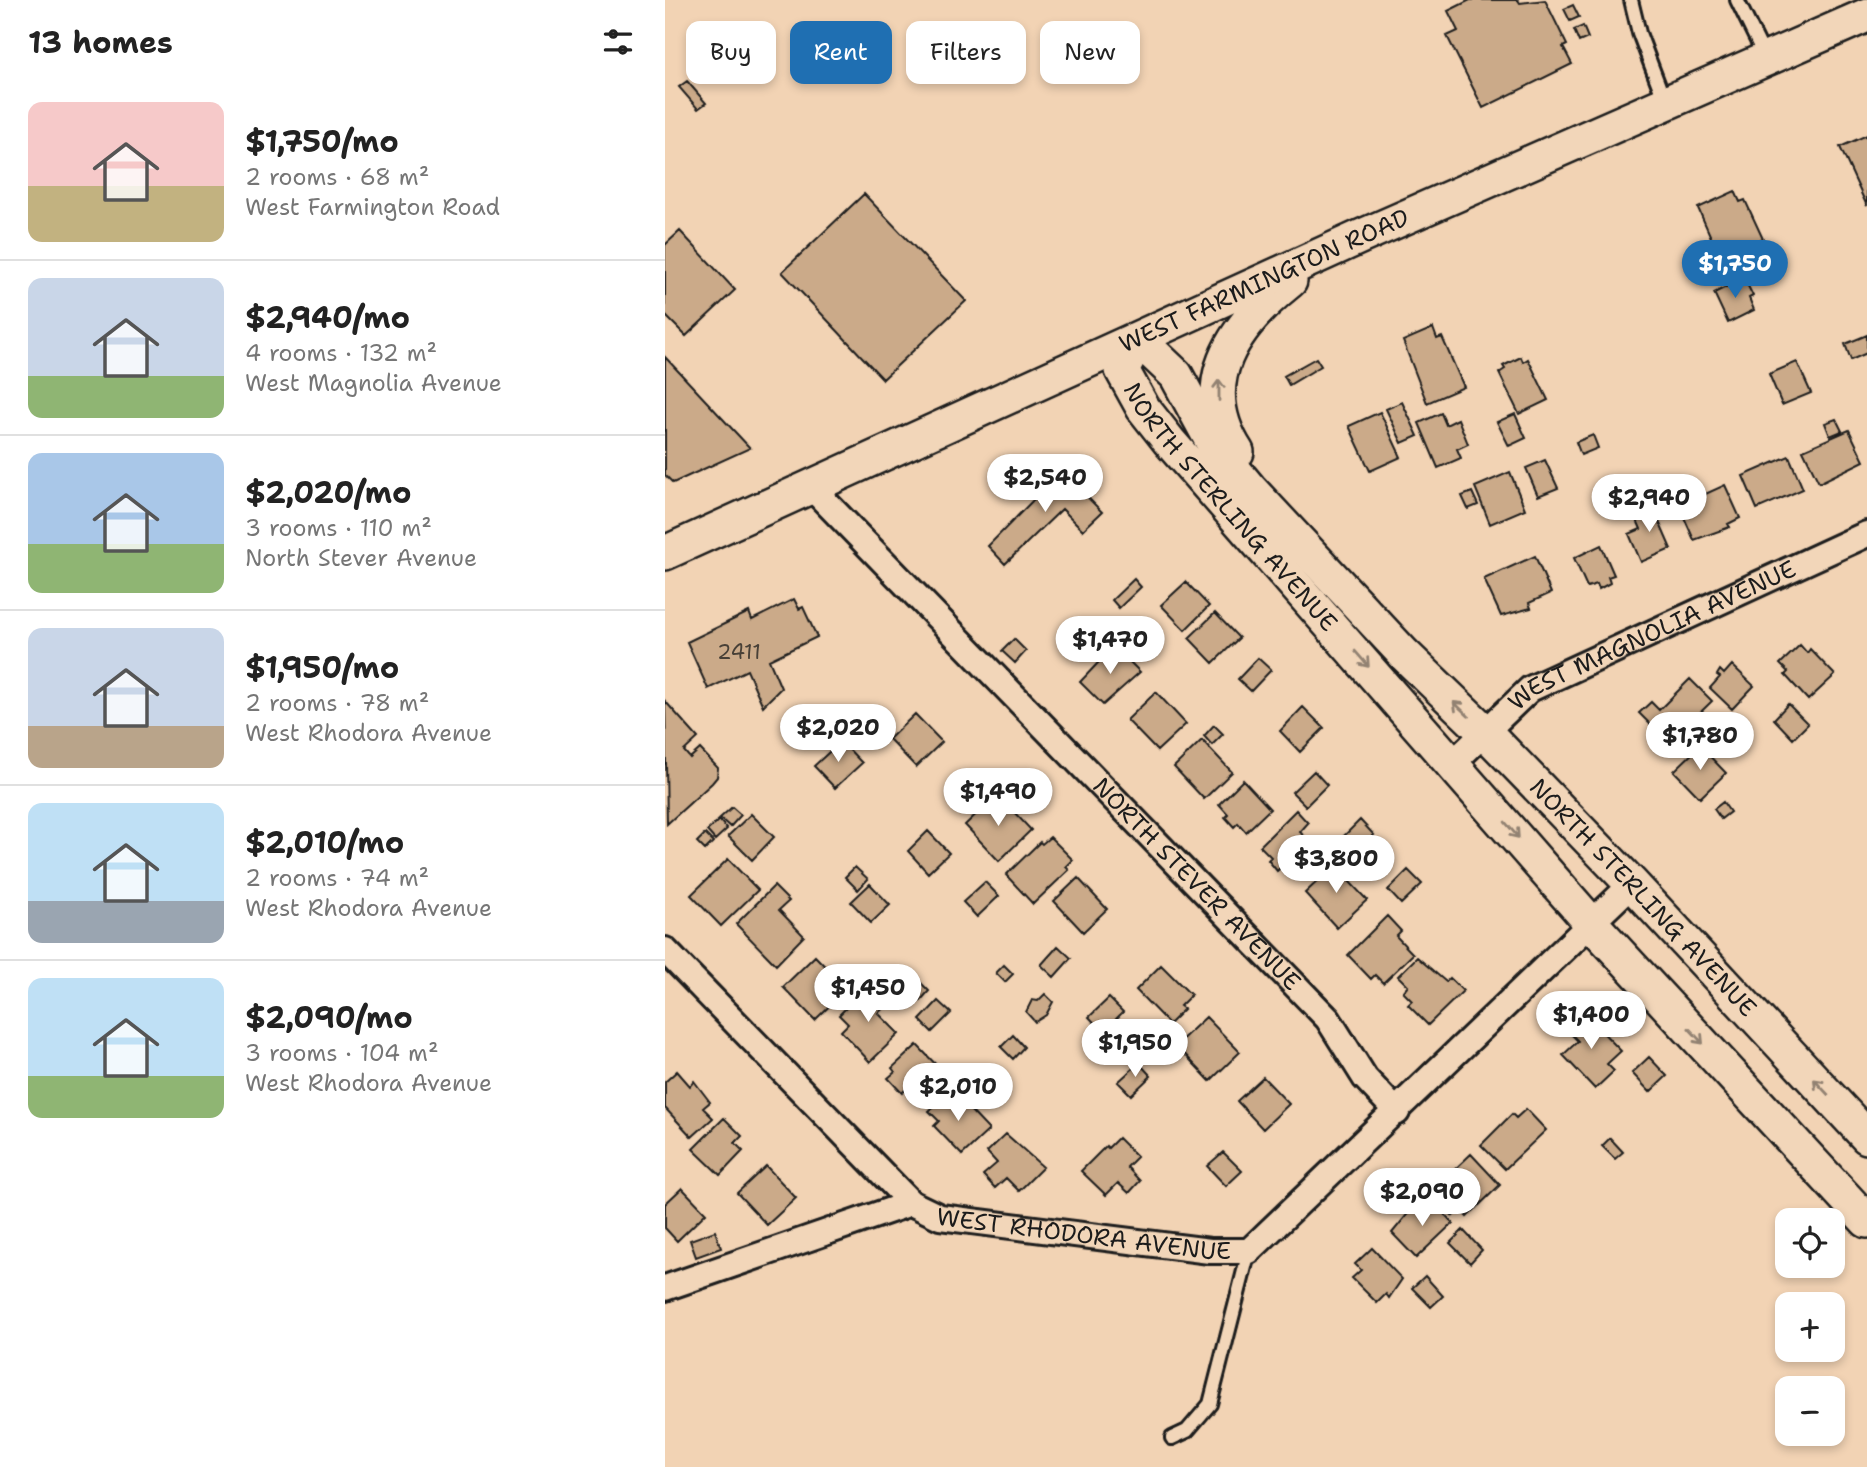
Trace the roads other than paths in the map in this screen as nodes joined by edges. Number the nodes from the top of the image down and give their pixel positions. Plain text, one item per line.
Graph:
1 (1632, 0) edge
2 (1737, 0) edge
3 (1867, 15) edge
4 (1766, 59) junction
5 (1666, 103) junction
6 (1360, 237) junction
7 (1138, 339) junction
8 (810, 486) junction
9 (1867, 534) edge
10 (665, 553) edge
11 (1360, 608) junction
12 (1487, 734) junction
13 (1453, 763) junction
14 (1632, 884) junction
15 (1591, 923) junction
16 (665, 950) edge
17 (1397, 1112) junction
18 (1867, 1137) edge
19 (911, 1203) junction
20 (1867, 1221) edge
21 (1249, 1251) junction
22 (665, 1288) edge
23 (1172, 1438) dead end

1 - 5 lane
2 - 4 lane
3 - 4 main road, WEST FARMINGTON ROAD
4 - 5 main road, WEST FARMINGTON ROAD
5 - 6 main road, WEST FARMINGTON ROAD
6 - 7 main road, WEST FARMINGTON ROAD
11 -> 6 main road
7 - 8 main road, WEST FARMINGTON ROAD
7 - 11 main road, NORTH STERLING AVENUE
7 -> 13 main road, NORTH STERLING AVENUE
8 - 10 main road, WEST FARMINGTON ROAD
8 - 17 street, NORTH STEVER AVENUE
9 - 12 street, WEST MAGNOLIA AVENUE
12 -> 11 main road, NORTH STERLING AVENUE
12 - 13 street, WEST MAGNOLIA AVENUE
12 - 14 main road, NORTH STERLING AVENUE
13 -> 15 main road, NORTH STERLING AVENUE
14 - 15 street, WEST RHODORA AVENUE
18 -> 14 main road, NORTH STERLING AVENUE
15 - 17 street, WEST RHODORA AVENUE
15 -> 20 main road, NORTH STERLING AVENUE
16 - 19 street, WEST RHODORA AVENUE
17 - 21 street, WEST RHODORA AVENUE
19 - 21 street, WEST RHODORA AVENUE
19 - 22 street
21 - 23 lane

